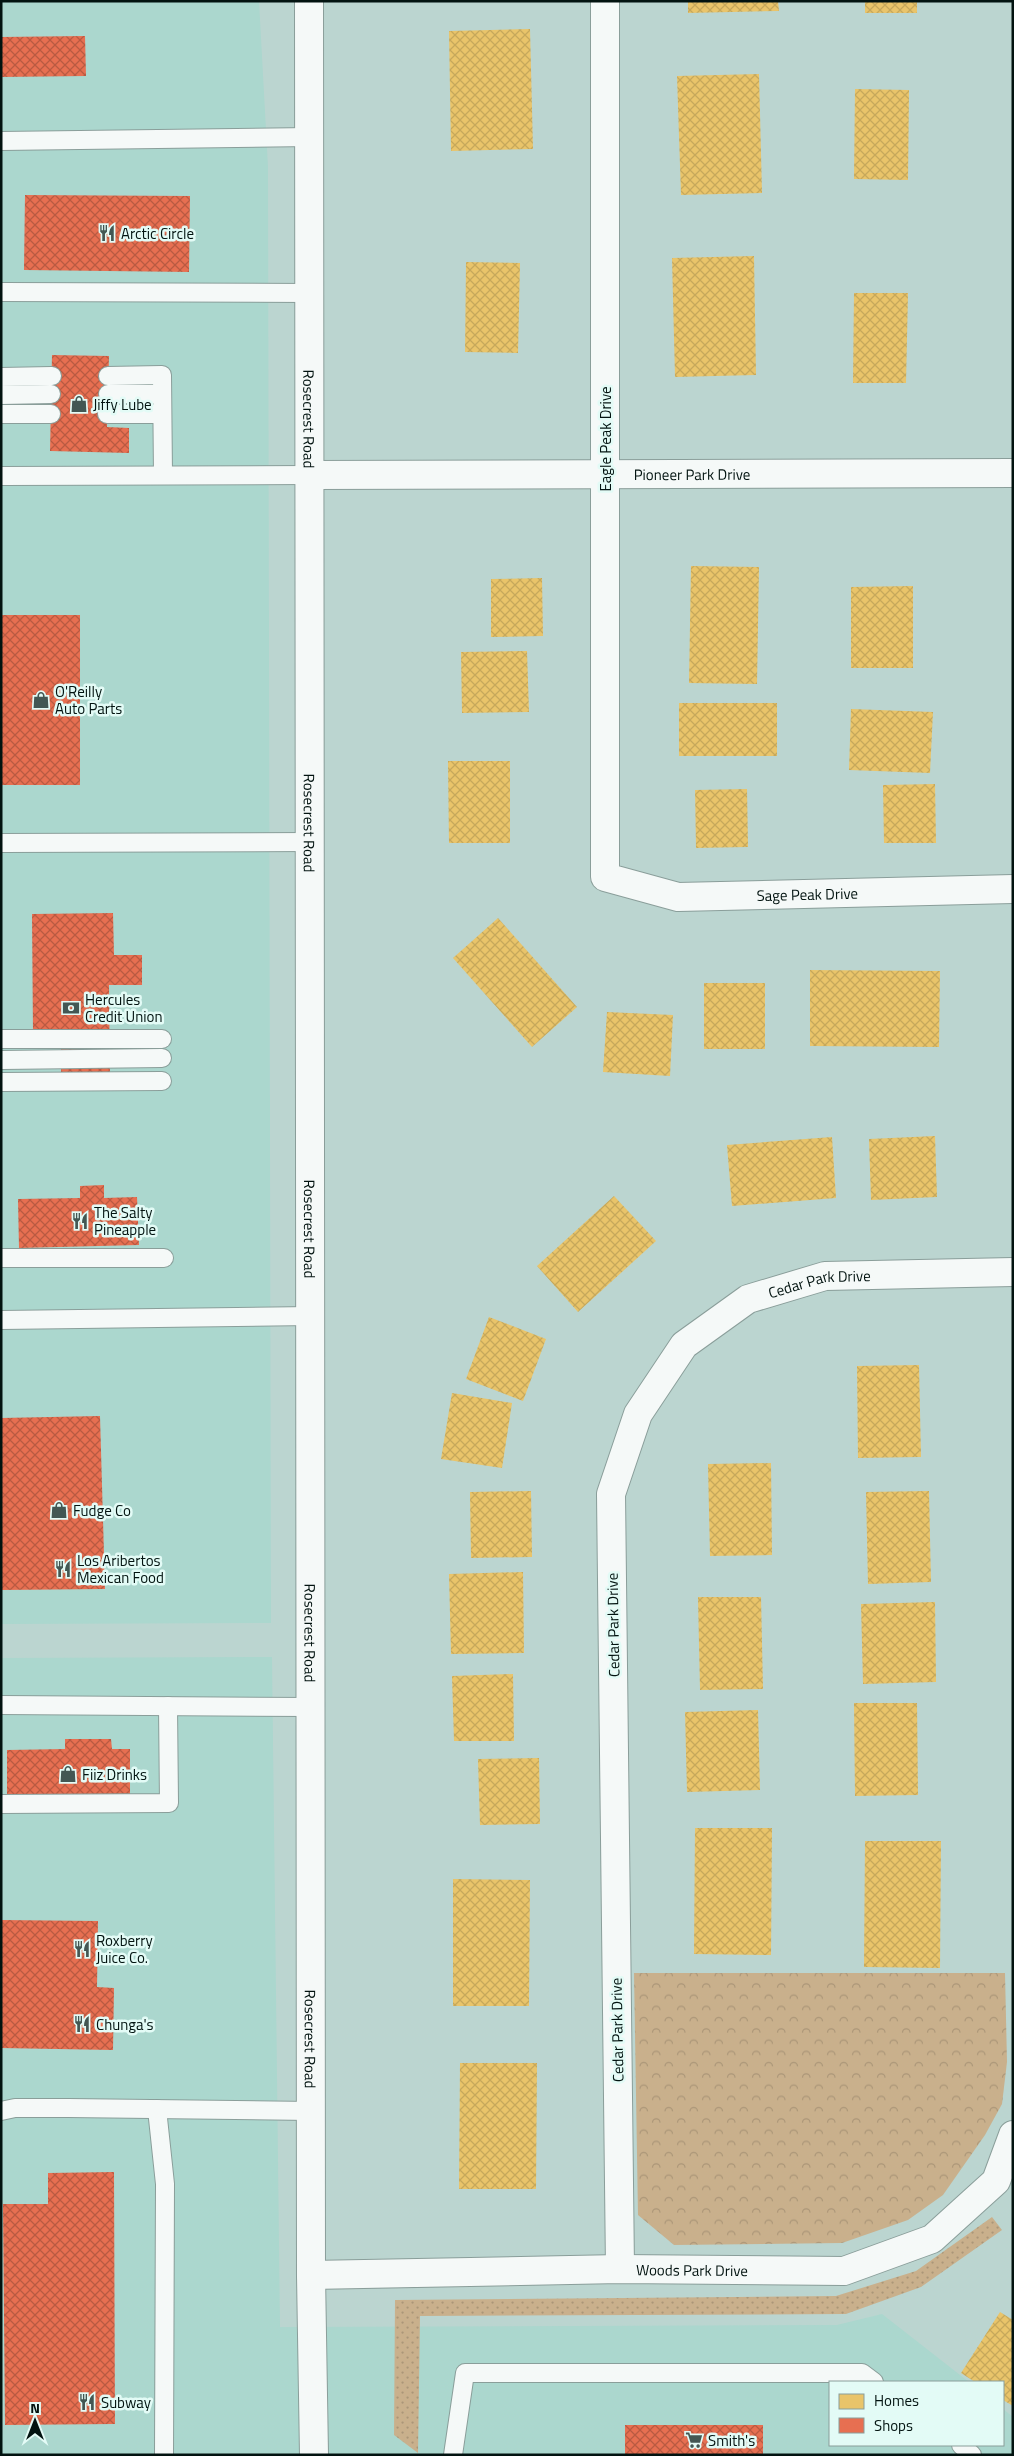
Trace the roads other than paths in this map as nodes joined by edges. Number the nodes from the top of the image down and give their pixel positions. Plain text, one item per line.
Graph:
1 (309, 1) edge
2 (605, 1) edge
3 (310, 138) junction
4 (1, 141) edge
5 (1, 292) edge
6 (310, 293) junction
7 (52, 376) dead end
8 (108, 376) dead end
9 (1, 377) edge
10 (51, 394) dead end
11 (108, 394) dead end
12 (162, 394) junction
13 (1, 395) edge
14 (1, 414) edge
15 (51, 414) dead end
16 (107, 414) dead end
17 (162, 414) junction
18 (1013, 473) edge
19 (605, 474) junction
20 (163, 475) junction
21 (311, 475) junction
22 (1, 476) edge
23 (311, 842) junction
24 (1, 843) edge
25 (605, 877) joint
26 (1013, 889) edge
27 (2, 1039) edge
28 (162, 1039) dead end
29 (162, 1058) dead end
30 (2, 1060) edge
31 (162, 1081) dead end
32 (2, 1082) edge
33 (1, 1258) edge
34 (164, 1258) dead end
35 (1013, 1272) edge
36 (311, 1316) junction
37 (1, 1320) edge
38 (1, 1705) edge
39 (168, 1706) junction
40 (311, 1707) junction
41 (1, 1804) edge
42 (157, 2109) junction
43 (1, 2111) edge
44 (311, 2111) junction
45 (1013, 2135) edge
46 (1004, 2187) edge
47 (620, 2270) junction
48 (311, 2275) junction
49 (873, 2381) edge
50 (962, 2446) edge
51 (164, 2455) edge
52 (314, 2455) edge
53 (453, 2455) edge
54 (972, 2455) edge

1 - 3 street, Rosecrest Road
2 - 19 street, Eagle Peak Drive
3 - 4 lane
3 - 6 street, Rosecrest Road
5 - 6 lane
6 - 21 street, Rosecrest Road
7 - 9 lane
8 - 12 lane
10 - 13 lane
11 - 12 lane
12 - 17 lane
14 - 15 lane
16 - 17 lane
17 - 20 lane
18 - 19 street, Pioneer Park Drive
19 - 21 street, Pioneer Park Drive
19 - 25 street, Eagle Peak Drive
20 - 21 lane
20 - 22 lane
21 - 23 street, Rosecrest Road
23 - 24 lane
23 - 36 street, Rosecrest Road
25 - 26 street, Sage Peak Drive
27 - 28 lane
29 - 30 lane
31 - 32 lane
33 - 34 lane
35 - 47 street, Cedar Park Drive
36 - 37 lane
36 - 40 street, Rosecrest Road
38 - 39 lane
39 - 40 lane
39 - 41 lane
40 - 44 street, Rosecrest Road
42 - 43 lane
42 - 44 lane
42 - 51 lane
44 - 48 street, Rosecrest Road
45 - 46 street, Woods Park Drive
46 - 47 street, Woods Park Drive
47 - 48 street, Woods Park Drive
48 - 52 street, Rosecrest Road
49 - 53 lane
50 - 54 lane

